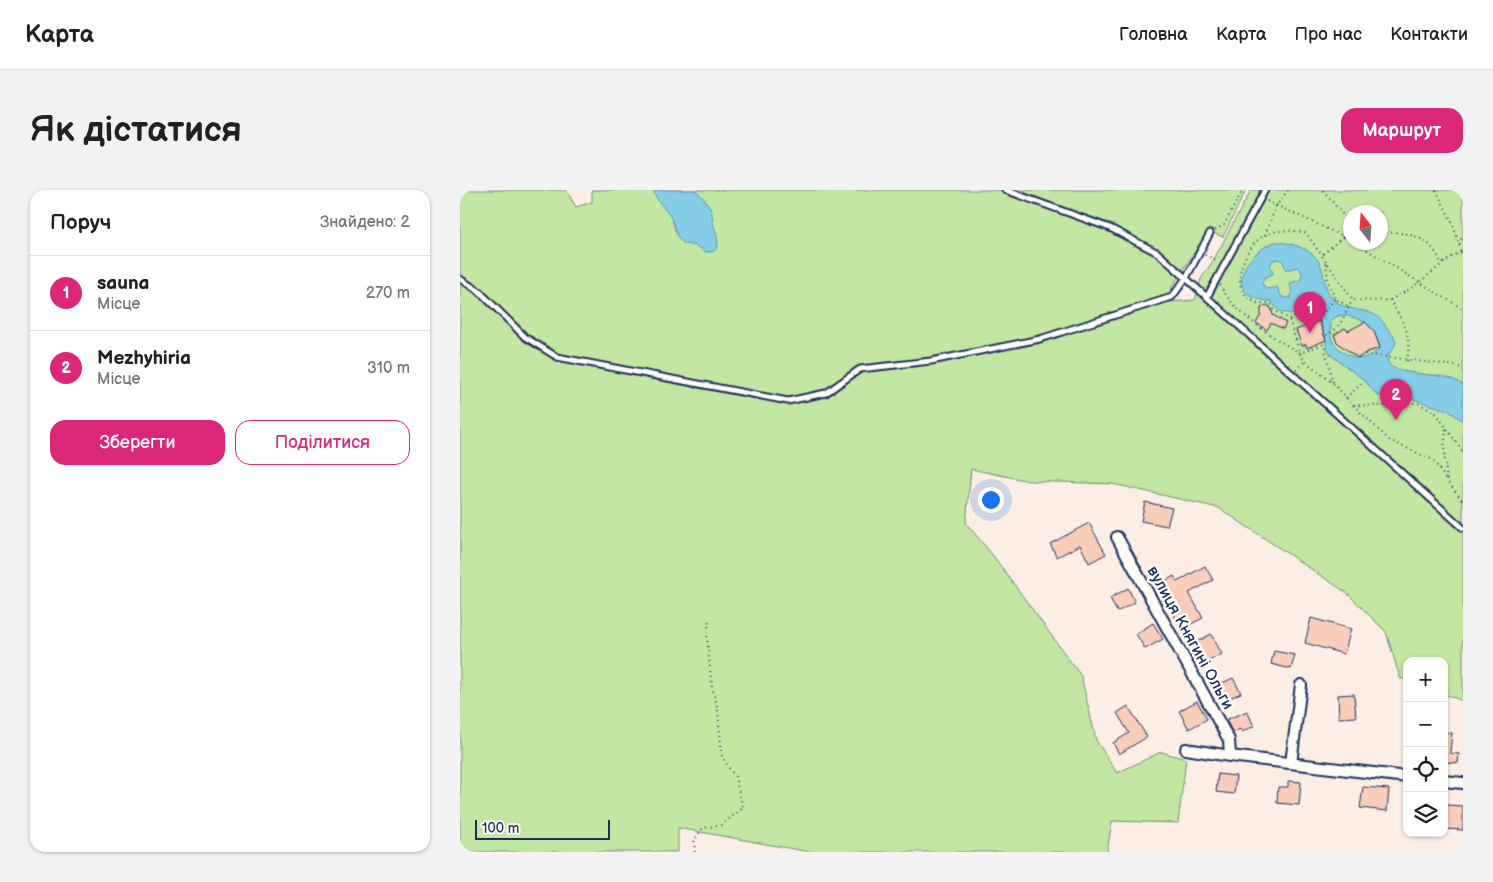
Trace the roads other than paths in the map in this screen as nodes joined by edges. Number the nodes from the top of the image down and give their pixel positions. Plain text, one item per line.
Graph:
1 (1005, 190) edge
2 (1265, 190) edge
3 (1210, 233) road end
4 (1186, 278) junction
5 (460, 279) edge
6 (1208, 297) junction
7 (1463, 528) edge
8 (1117, 536) dead end
9 (1301, 685) dead end
10 (1186, 749) dead end
11 (1230, 756) junction
12 (1291, 763) junction
13 (1403, 777) edge
14 (1448, 781) edge
15 (1463, 783) edge

1 - 4 lane
2 - 6 lane
3 - 4 lane
4 - 5 lane
4 - 6 lane
6 - 7 lane
8 - 11 street, вулиця Княгині Ольги
9 - 12 street
10 - 11 street
11 - 12 street
12 - 13 street
14 - 15 street

